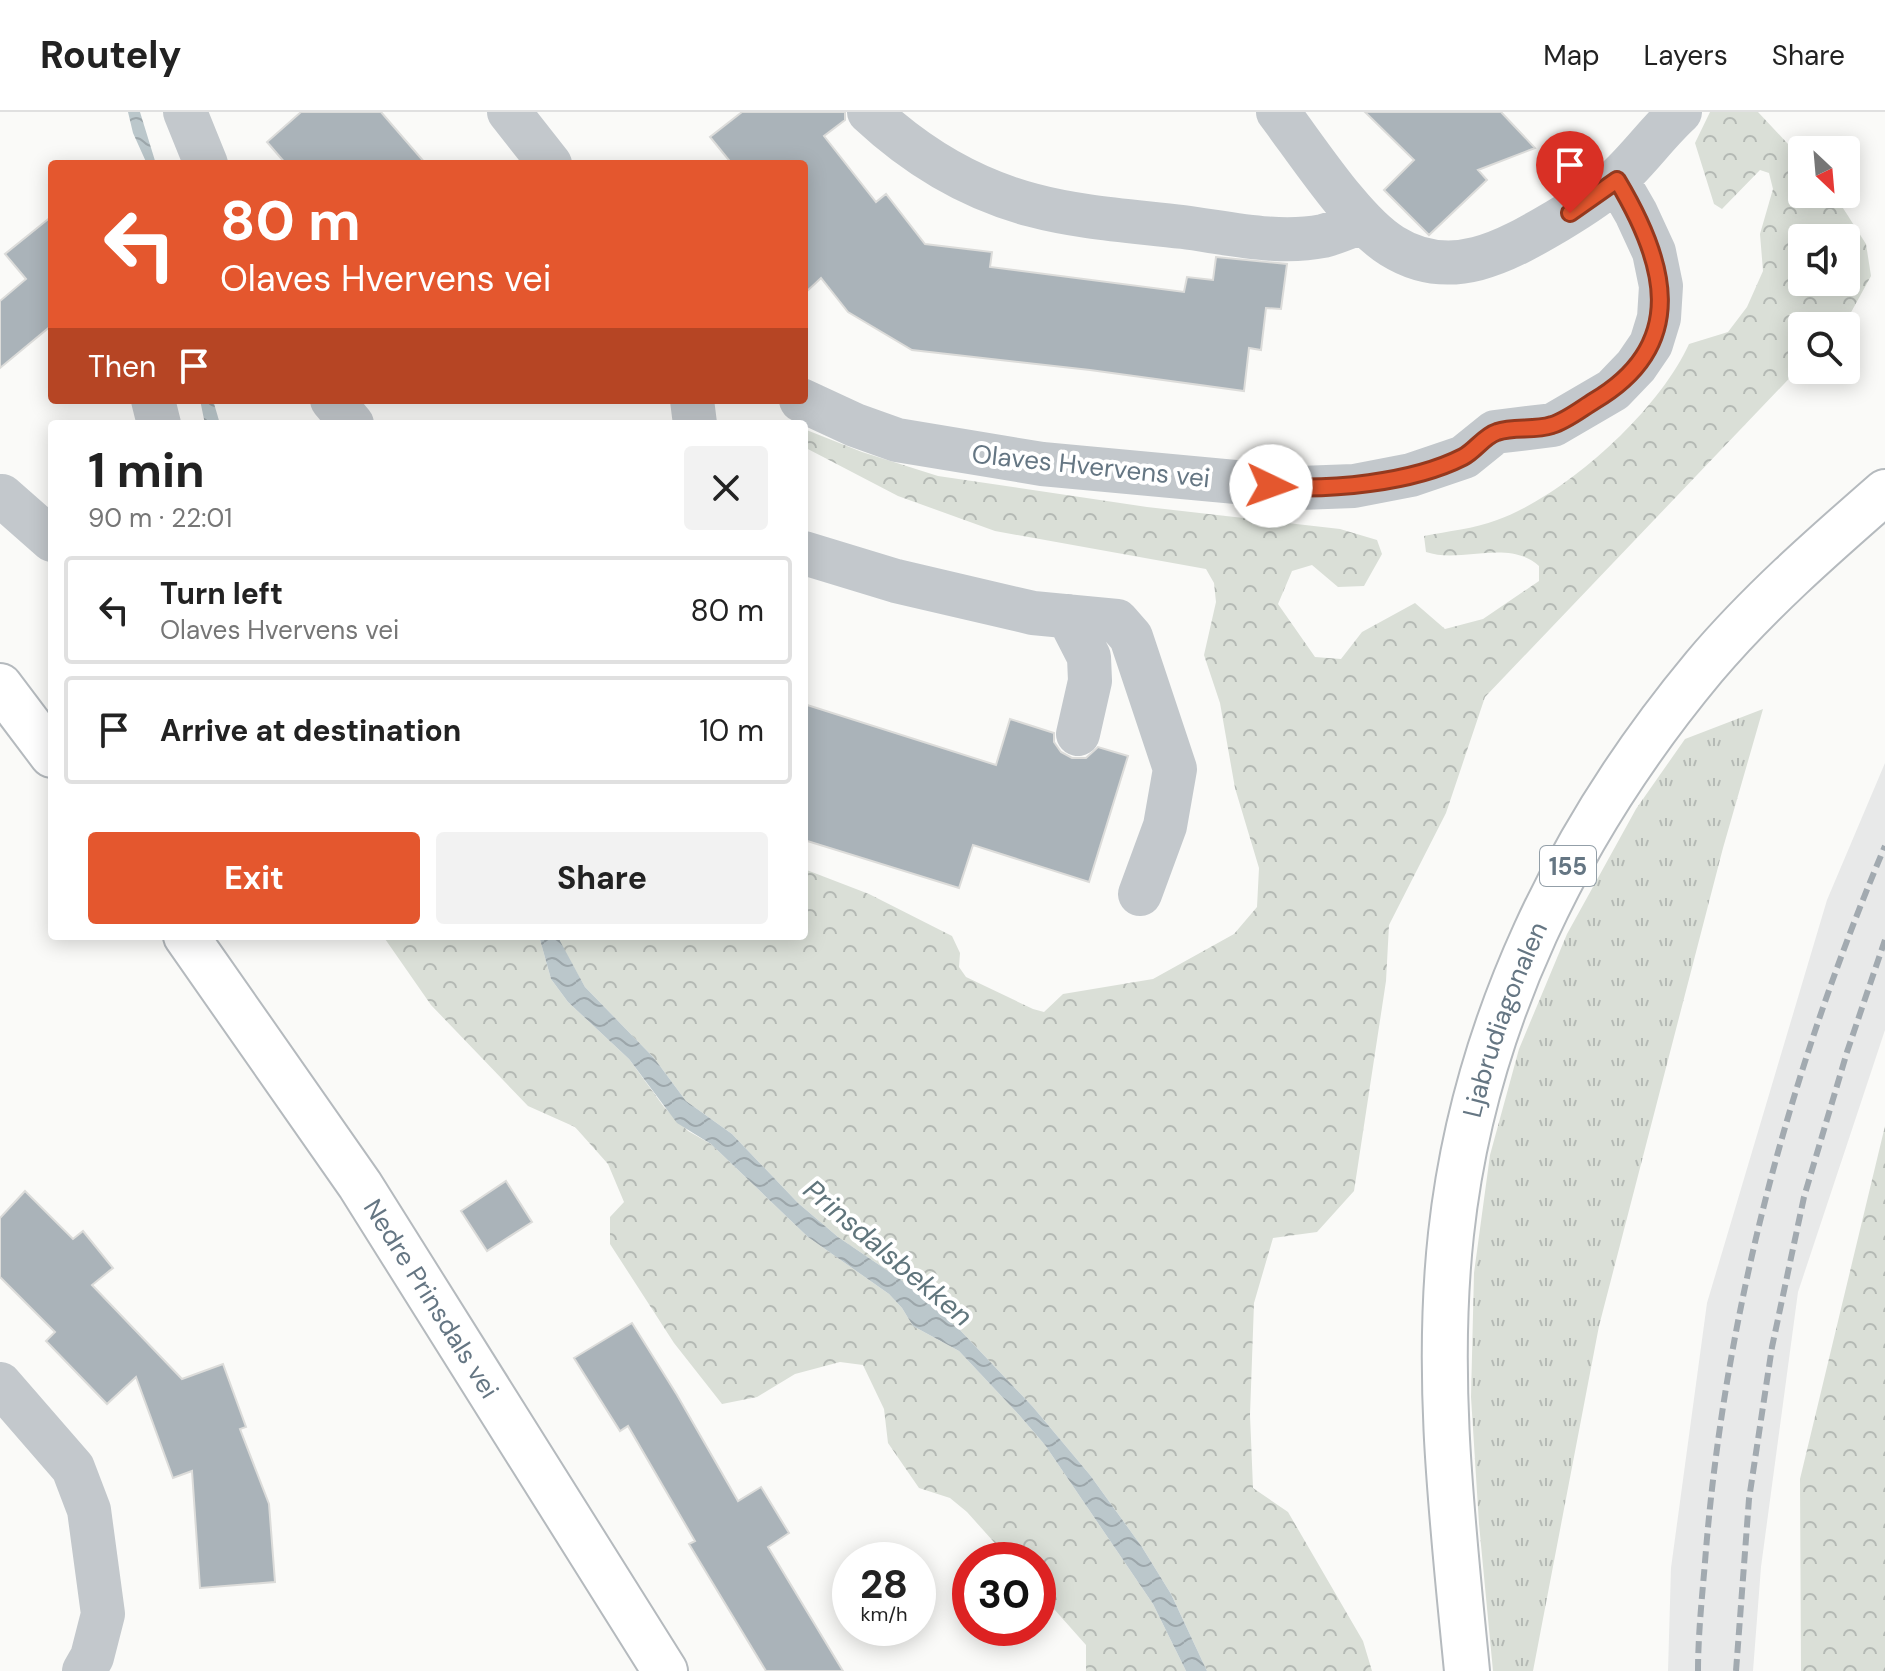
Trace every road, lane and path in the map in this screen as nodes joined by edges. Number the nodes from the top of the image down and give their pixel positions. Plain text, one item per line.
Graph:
1 (185, 112) edge
2 (509, 112) edge
3 (869, 112) edge
4 (1278, 112) edge
5 (1680, 112) edge
6 (204, 160) edge
7 (547, 160) edge
8 (1617, 180) junction
9 (1363, 222) junction
10 (808, 403) edge
11 (335, 404) edge
12 (349, 420) edge
13 (1885, 492) edge
14 (2, 496) edge
15 (48, 536) edge
16 (808, 554) edge
17 (1068, 616) junction
18 (0, 686) edge
19 (1078, 734) dead end
20 (48, 750) edge
21 (1140, 894) dead end
22 (189, 940) edge
23 (0, 1384) edge
24 (84, 1671) edge
25 (665, 1671) edge
26 (1467, 1671) edge

1 - 6 street
2 - 7 street
3 - 9 street
4 - 9 street
5 - 8 street
8 - 9 street
8 - 10 street, Olaves Hvervens vei
11 - 12 street
13 - 26 main road, Ljabrudiagonalen / 155
14 - 15 street
16 - 17 street
17 - 19 street
17 - 21 street
18 - 20 main road
22 - 25 main road, Nedre Prinsdals vei
23 - 24 street

